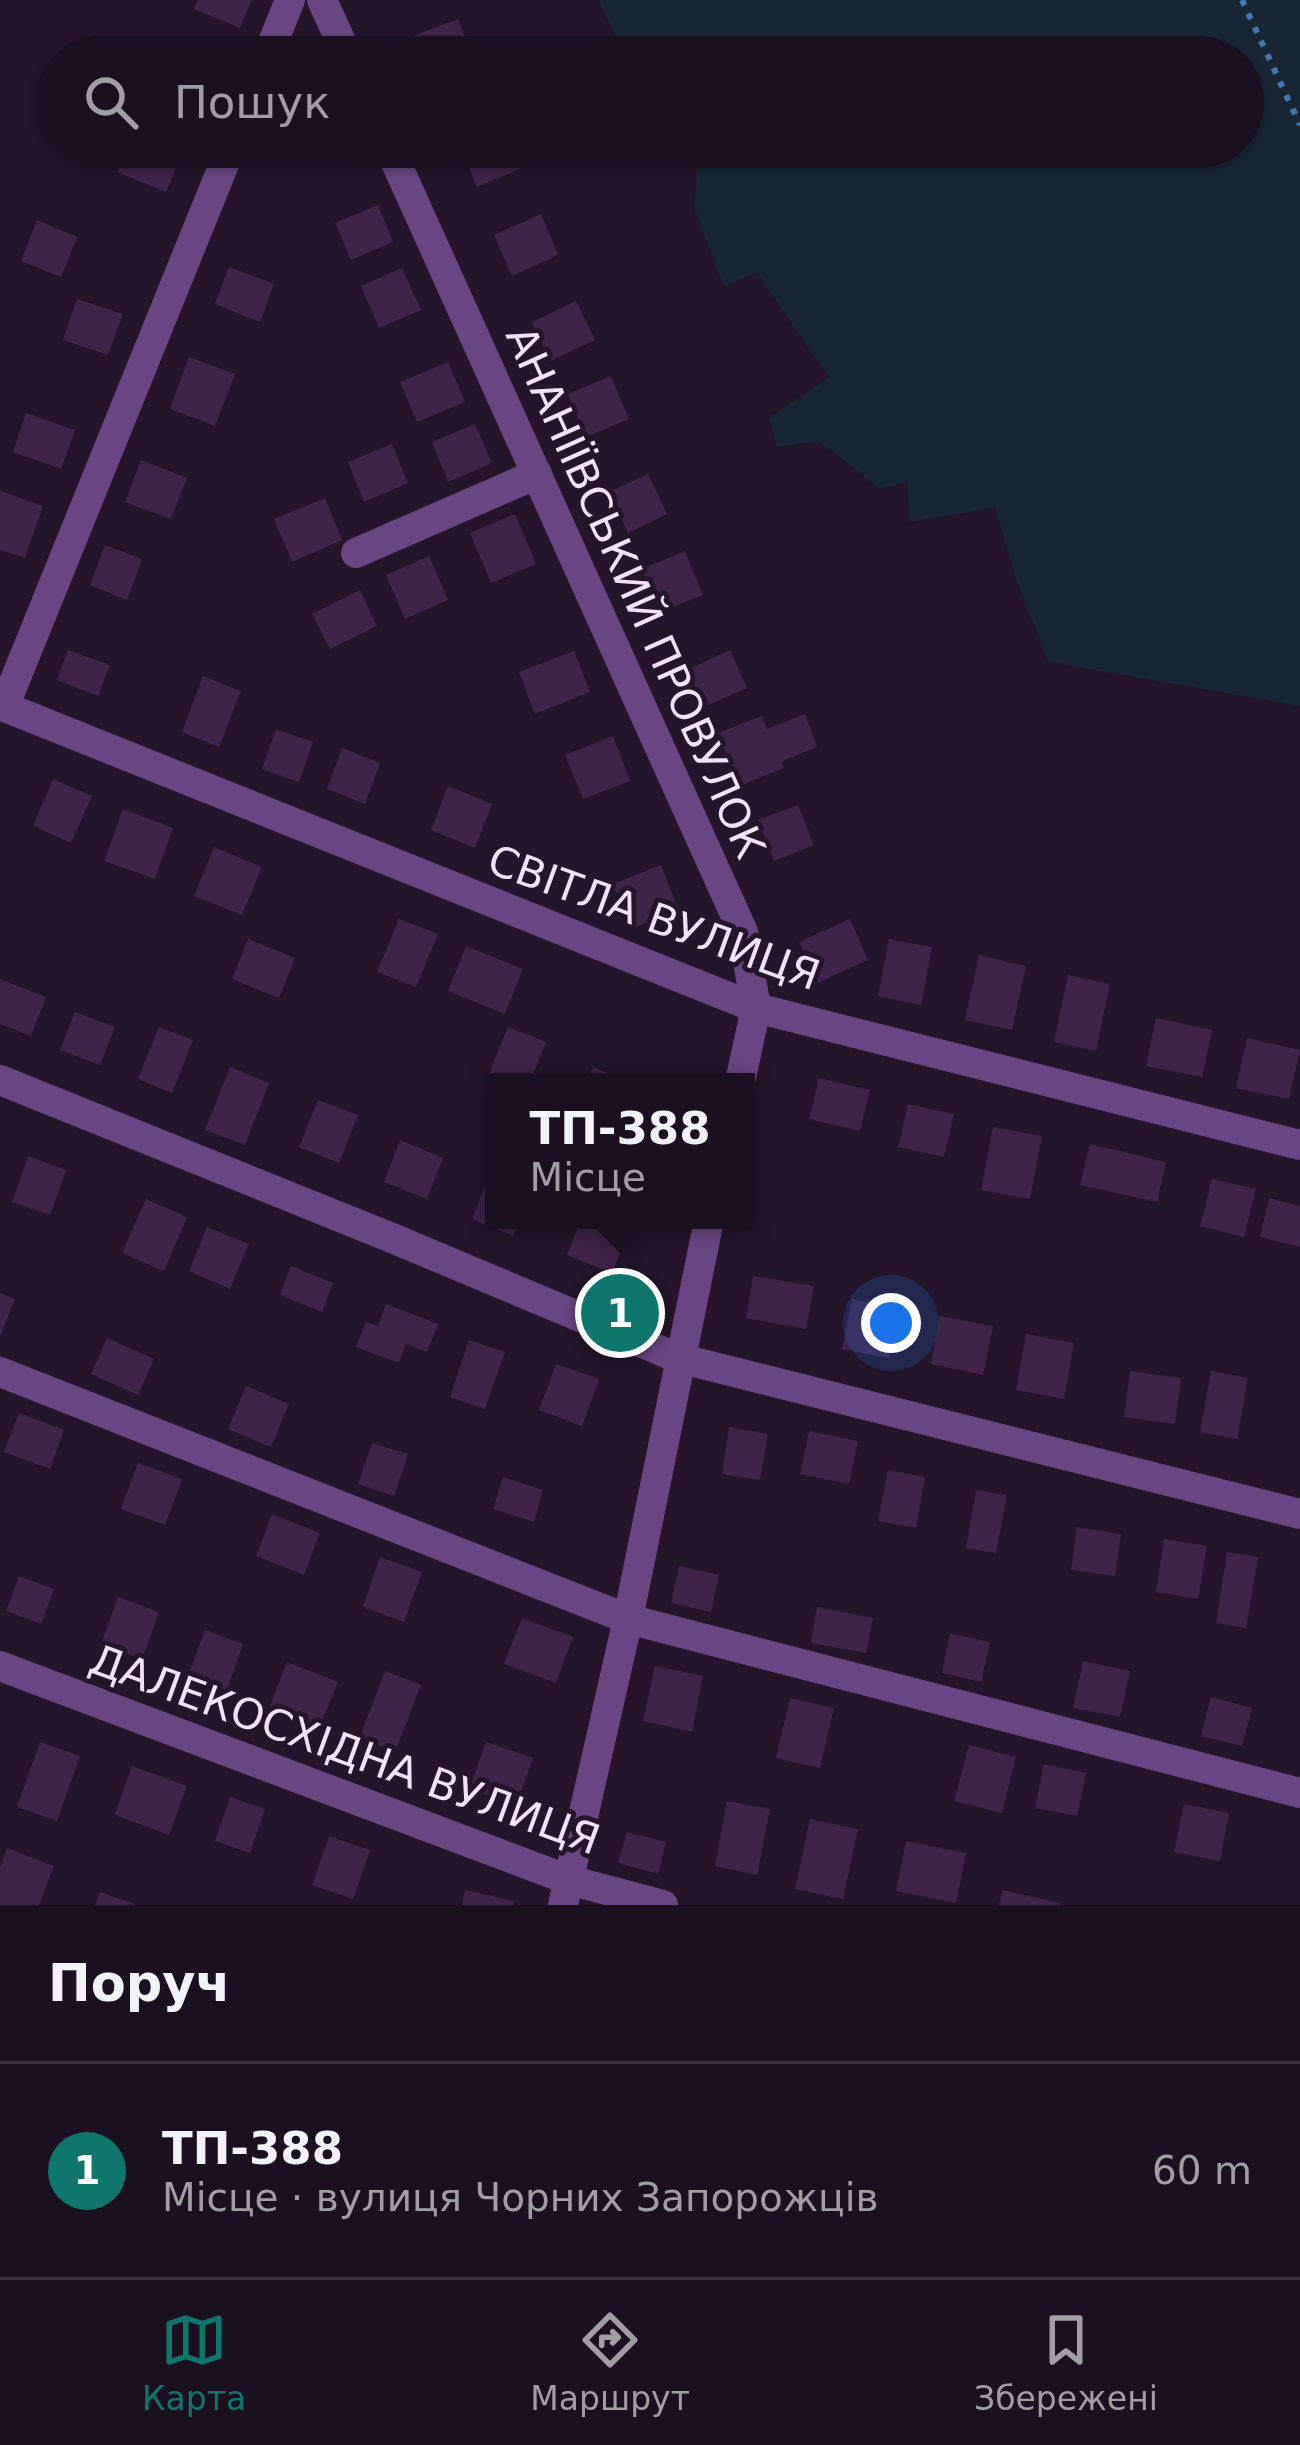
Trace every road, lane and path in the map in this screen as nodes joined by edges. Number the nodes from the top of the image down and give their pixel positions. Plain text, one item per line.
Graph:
1 (290, 0) edge
2 (322, 0) edge
3 (1242, 0) edge
4 (275, 36) edge
5 (338, 36) edge
6 (1259, 36) edge
7 (1264, 47) edge
8 (1300, 125) edge
9 (221, 168) edge
10 (398, 168) edge
11 (537, 474) junction
12 (356, 553) dead end
13 (2, 706) edge
14 (756, 1009) junction
15 (742, 1073) edge
16 (0, 1080) edge
17 (1300, 1145) edge
18 (707, 1229) edge
19 (678, 1358) junction
20 (0, 1372) edge
21 (1300, 1514) edge
22 (628, 1619) junction
23 (0, 1666) edge
24 (1300, 1793) edge
25 (566, 1893) edge
26 (663, 1905) edge

1 - 4 street
2 - 5 street
3 - 6 path
7 - 8 path
9 - 13 street
10 - 11 street, АНАНІЇВСЬКИЙ ПРОВУЛОК
11 - 12 street
11 - 14 street, АНАНІЇВСЬКИЙ ПРОВУЛОК
13 - 14 street, СВІТЛА ВУЛИЦЯ
14 - 15 street, АНАНІЇВСЬКИЙ ПРОВУЛОК
14 - 17 street, СВІТЛА ВУЛИЦЯ
16 - 19 street
18 - 19 street
19 - 21 street
19 - 22 street
20 - 22 street
22 - 24 street
22 - 25 street
23 - 25 street, ДАЛЕКОСХІДНА ВУЛИЦЯ
25 - 26 street, ДАЛЕКОСХІДНА ВУЛИЦЯ

